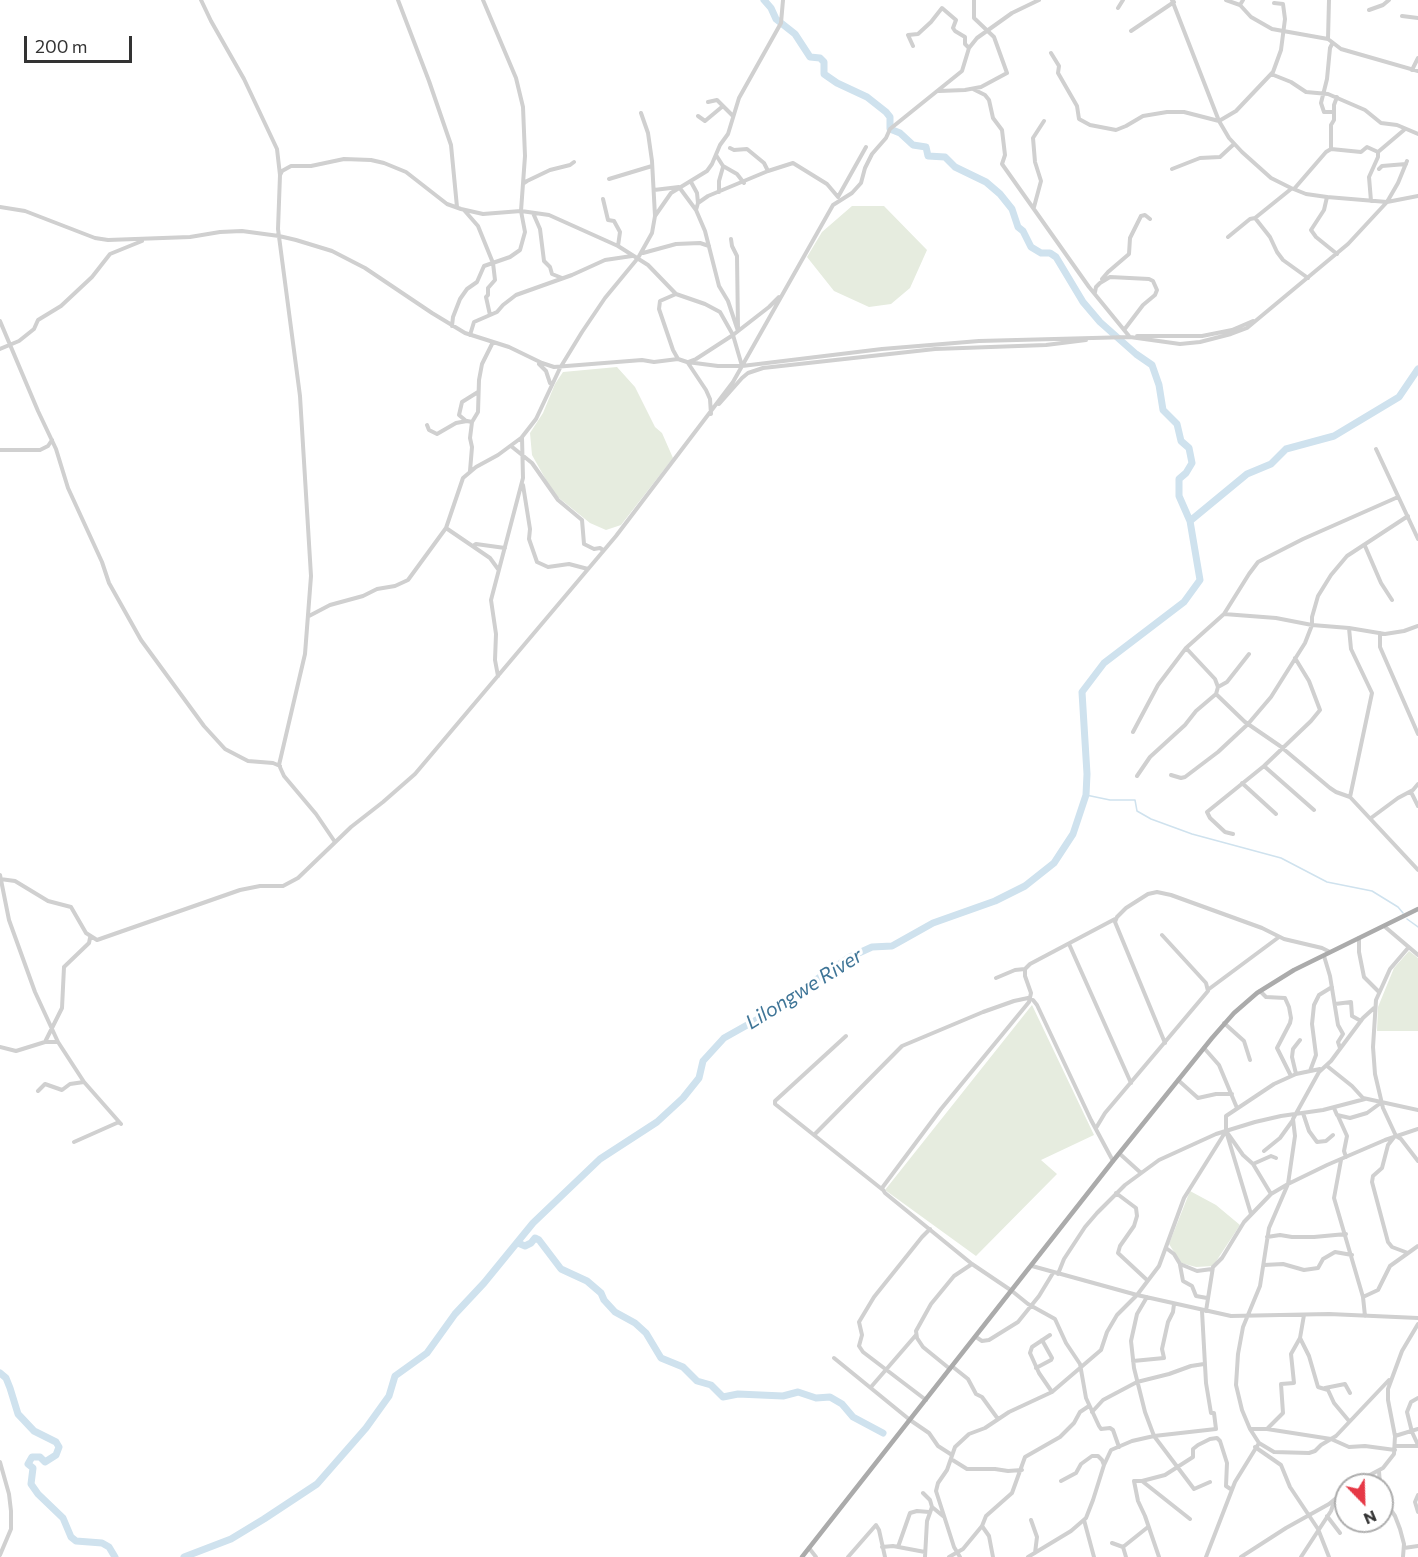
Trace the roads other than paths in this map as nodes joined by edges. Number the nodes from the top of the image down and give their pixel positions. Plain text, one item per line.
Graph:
1 (201, 0) edge
2 (398, 0) edge
3 (483, 0) edge
4 (783, 0) edge
5 (975, 0) edge
6 (1039, 0) edge
7 (1123, 0) edge
8 (1226, 0) edge
9 (1243, 0) edge
10 (1329, 0) edge
11 (1389, 0) edge
12 (1173, 1) edge
13 (1275, 3) dead end
14 (1240, 5) junction
15 (1118, 8) dead end
16 (1369, 10) dead end
17 (1402, 16) dead end
18 (1418, 18) edge
19 (988, 29) junction
20 (1131, 31) dead end
21 (1284, 32) junction
22 (1328, 39) junction
23 (1332, 44) junction
24 (913, 46) dead end
25 (969, 48) junction
26 (1051, 53) dead end
27 (1418, 58) edge
28 (1412, 70) junction
29 (1418, 71) edge
30 (1271, 74) junction
31 (973, 89) junction
32 (939, 91) junction
33 (1322, 94) junction
34 (1337, 98) junction
35 (708, 102) dead end
36 (723, 106) junction
37 (1333, 112) junction
38 (641, 113) dead end
39 (698, 116) dead end
40 (733, 116) junction
41 (1044, 121) dead end
42 (1219, 121) junction
43 (1404, 130) junction
44 (1418, 134) edge
45 (1234, 144) junction
46 (866, 147) dead end
47 (730, 148) dead end
48 (1330, 149) junction
49 (1378, 152) junction
50 (716, 155) junction
51 (279, 159) junction
52 (574, 162) dead end
53 (291, 166) junction
54 (652, 166) junction
55 (723, 166) junction
56 (1172, 169) dead end
57 (1379, 169) dead end
58 (768, 171) junction
59 (280, 175) junction
60 (609, 179) dead end
61 (691, 182) junction
62 (744, 183) junction
63 (524, 184) junction
64 (679, 187) junction
65 (1292, 189) junction
66 (654, 190) junction
67 (719, 192) junction
68 (1418, 196) edge
69 (838, 197) junction
70 (1328, 197) junction
71 (603, 199) dead end
72 (1371, 201) junction
73 (698, 202) junction
74 (1387, 202) junction
75 (833, 205) junction
76 (0, 207) edge
77 (457, 207) junction
78 (1034, 208) junction
79 (464, 210) junction
80 (696, 210) junction
81 (521, 211) junction
82 (533, 213) junction
83 (655, 216) junction
84 (1255, 218) junction
85 (1150, 219) dead end
86 (279, 236) junction
87 (1228, 237) dead end
88 (146, 239) junction
89 (731, 239) dead end
90 (618, 246) junction
91 (709, 246) junction
92 (642, 254) junction
93 (1337, 254) junction
94 (633, 255) junction
95 (638, 258) junction
96 (493, 263) junction
97 (562, 278) junction
98 (1308, 278) junction
99 (1100, 283) junction
100 (782, 293) junction
101 (676, 294) junction
102 (1095, 294) junction
103 (490, 315) junction
104 (0, 321) edge
105 (452, 326) junction
106 (1124, 330) junction
107 (736, 333) junction
108 (470, 335) junction
109 (1130, 337) junction
110 (1107, 338) junction
111 (493, 342) junction
112 (11, 346) junction
113 (0, 349) edge
114 (678, 359) junction
115 (536, 360) junction
116 (687, 362) junction
117 (742, 366) junction
118 (560, 368) junction
119 (550, 387) junction
120 (478, 392) junction
121 (714, 409) junction
122 (711, 414) junction
123 (470, 421) junction
124 (427, 425) dead end
125 (522, 437) junction
126 (52, 440) junction
127 (511, 446) junction
128 (1376, 449) dead end
129 (0, 450) edge
130 (522, 455) junction
131 (470, 471) junction
132 (523, 478) junction
133 (1398, 497) junction
134 (1408, 516) junction
135 (446, 528) junction
136 (1418, 539) edge
137 (1365, 546) junction
138 (473, 547) junction
139 (505, 548) junction
140 (603, 550) junction
141 (498, 569) junction
142 (588, 569) junction
143 (1392, 600) dead end
144 (1224, 614) junction
145 (309, 616) junction
146 (1312, 625) junction
147 (1418, 626) edge
148 (1349, 628) junction
149 (1380, 633) junction
150 (1186, 648) junction
151 (1249, 654) dead end
152 (1296, 658) junction
153 (498, 675) junction
154 (1218, 687) junction
155 (1216, 694) junction
156 (1248, 724) junction
157 (1133, 732) dead end
158 (1418, 734) edge
159 (1283, 749) junction
160 (280, 766) junction
161 (1264, 766) junction
162 (1171, 775) dead end
163 (1137, 776) dead end
164 (1242, 783) junction
165 (1418, 784) edge
166 (1411, 792) junction
167 (1350, 797) junction
168 (1418, 806) edge
169 (1314, 810) dead end
170 (1276, 814) dead end
171 (1371, 818) junction
172 (1233, 834) dead end
173 (335, 842) junction
174 (1418, 870) edge
175 (0, 878) edge
176 (1418, 909) edge
177 (1115, 919) junction
178 (1384, 926) junction
179 (1162, 935) dead end
180 (1280, 937) junction
181 (90, 938) junction
182 (1359, 938) junction
183 (1069, 944) junction
184 (1408, 948) junction
185 (1330, 952) junction
186 (1418, 955) edge
187 (1324, 956) junction
188 (1025, 969) junction
189 (996, 978) dead end
190 (1332, 987) junction
191 (1209, 989) junction
192 (1260, 991) junction
193 (1379, 992) junction
194 (1031, 999) junction
195 (1335, 1004) junction
196 (1374, 1008) junction
197 (1361, 1021) junction
198 (1224, 1023) junction
199 (52, 1029) junction
200 (846, 1036) dead end
201 (1300, 1040) dead end
202 (45, 1042) junction
203 (58, 1042) junction
204 (1165, 1043) junction
205 (0, 1047) edge
206 (1204, 1048) junction
207 (1340, 1048) junction
208 (1250, 1060) dead end
209 (1327, 1066) junction
210 (1322, 1068) junction
211 (1310, 1071) junction
212 (1296, 1074) junction
213 (1291, 1076) junction
214 (1178, 1080) junction
215 (84, 1082) junction
216 (1131, 1083) junction
217 (38, 1091) dead end
218 (1232, 1094) junction
219 (1365, 1099) junction
220 (1382, 1102) junction
221 (1334, 1107) junction
222 (1237, 1108) junction
223 (1418, 1110) edge
224 (1303, 1113) junction
225 (1296, 1114) junction
226 (1337, 1115) junction
227 (1293, 1119) junction
228 (1096, 1128) junction
229 (1418, 1129) edge
230 (1226, 1131) junction
231 (815, 1134) junction
232 (1334, 1135) dead end
233 (1396, 1136) junction
234 (74, 1142) dead end
235 (1264, 1151) dead end
236 (1120, 1154) junction
237 (1346, 1157) junction
238 (1276, 1158) dead end
239 (1341, 1160) junction
240 (1113, 1161) junction
241 (1418, 1161) edge
242 (1253, 1164) junction
243 (1141, 1173) junction
244 (1288, 1184) junction
245 (883, 1190) junction
246 (1116, 1193) junction
247 (1271, 1194) junction
248 (1251, 1214) junction
249 (930, 1229) junction
250 (1346, 1234) junction
251 (1267, 1237) junction
252 (1418, 1246) edge
253 (1166, 1248) junction
254 (1408, 1253) junction
255 (1353, 1256) junction
256 (972, 1264) junction
257 (1180, 1264) junction
258 (1264, 1265) junction
259 (1032, 1266) junction
260 (1212, 1269) junction
261 (1053, 1273) junction
262 (1058, 1274) junction
263 (1147, 1280) junction
264 (1012, 1291) junction
265 (1137, 1295) junction
266 (1147, 1297) junction
267 (1363, 1297) junction
268 (1207, 1298) junction
269 (1174, 1304) junction
270 (1031, 1306) junction
271 (1204, 1311) junction
272 (1304, 1315) junction
273 (1248, 1316) junction
274 (1365, 1316) junction
275 (1418, 1318) edge
276 (1418, 1324) edge
277 (916, 1335) junction
278 (1050, 1335) dead end
279 (976, 1337) junction
280 (1300, 1338) junction
281 (1042, 1340) junction
282 (834, 1358) dead end
283 (1133, 1361) junction
284 (1204, 1364) junction
285 (952, 1368) junction
286 (1036, 1368) junction
287 (1080, 1368) junction
288 (887, 1369) junction
289 (1389, 1380) junction
290 (1137, 1382) junction
291 (871, 1387) junction
292 (1324, 1388) junction
293 (1052, 1392) junction
294 (1350, 1393) dead end
295 (1418, 1398) edge
296 (926, 1400) junction
297 (1089, 1405) junction
298 (1092, 1412) junction
299 (998, 1419) junction
300 (910, 1420) junction
301 (1349, 1422) junction
302 (1268, 1428) junction
303 (1418, 1429) edge
304 (1250, 1430) junction
305 (1412, 1432) junction
306 (1154, 1436) junction
307 (1395, 1436) junction
308 (1331, 1439) junction
309 (1259, 1443) junction
310 (1418, 1446) edge
311 (1119, 1447) junction
312 (1255, 1447) junction
313 (1395, 1448) junction
314 (951, 1457) junction
315 (0, 1462) edge
316 (1104, 1465) junction
317 (1177, 1467) junction
318 (1022, 1470) junction
319 (1379, 1471) joint
320 (1375, 1473) edge
321 (1061, 1481) dead end
322 (1142, 1481) junction
323 (1210, 1482) dead end
324 (1232, 1490) junction
325 (923, 1492) dead end
326 (1418, 1495) edge
327 (1334, 1501) edge
328 (1334, 1505) edge
329 (932, 1507) junction
330 (929, 1512) junction
331 (1418, 1512) edge
332 (1310, 1515) junction
333 (944, 1516) junction
334 (1328, 1516) junction
335 (1394, 1517) edge
336 (1030, 1520) dead end
337 (1084, 1520) junction
338 (1190, 1520) dead end
339 (1334, 1524) edge
340 (982, 1526) junction
341 (1148, 1527) junction
342 (1318, 1529) junction
343 (1112, 1543) dead end
344 (1418, 1546) edge
345 (882, 1547) junction
346 (898, 1547) junction
347 (1124, 1547) junction
348 (809, 1548) junction
349 (1404, 1548) junction
350 (908, 1549) junction
351 (1035, 1553) junction
352 (925, 1554) edge
353 (0, 1555) edge
354 (959, 1555) edge
355 (1244, 1556) edge
356 (802, 1557) edge
357 (816, 1557) edge
358 (848, 1557) edge
359 (885, 1557) edge
360 (907, 1557) edge
361 (949, 1557) edge
362 (993, 1557) edge
363 (1028, 1557) edge
364 (1094, 1557) edge
365 (1126, 1557) edge
366 (1159, 1557) edge
367 (1206, 1557) edge
368 (1301, 1557) edge
369 (1329, 1557) edge
370 (1403, 1557) edge

1 - 51 street
2 - 77 street
3 - 63 street
4 - 40 street
5 - 19 street
6 - 19 street
7 - 15 street
8 - 14 street
9 - 14 street
10 - 22 street
11 - 16 street
12 - 20 street
12 - 42 street
13 - 21 street
14 - 21 street
17 - 18 street
19 - 25 street
19 - 31 street
21 - 22 street
21 - 30 street
22 - 23 street
23 - 28 street
23 - 33 street
24 - 25 street
25 - 32 street
26 - 42 street
27 - 28 street
28 - 29 street
30 - 33 street
30 - 42 street
31 - 32 street
31 - 78 street
32 - 75 street
33 - 34 street
33 - 37 street
34 - 37 street
34 - 43 street
35 - 36 street
36 - 39 street
36 - 40 street
37 - 48 street
38 - 54 street
40 - 50 street
41 - 78 street
42 - 45 street
43 - 44 street
43 - 49 street
45 - 56 street
45 - 65 street
46 - 69 street
47 - 58 street
48 - 49 street
48 - 65 street
49 - 72 street
50 - 55 street
50 - 61 street
51 - 53 street
51 - 59 street
52 - 63 street
53 - 59 street
53 - 77 street
54 - 60 street
54 - 66 street
55 - 62 street
55 - 67 street
57 - 74 street
58 - 62 street
58 - 69 street
59 - 86 street
61 - 64 street
61 - 73 street
62 - 67 street
63 - 81 street
64 - 66 street
64 - 80 street
64 - 83 street
65 - 70 street
65 - 84 street
66 - 83 street
67 - 73 street
68 - 74 street
69 - 75 street
70 - 72 street
70 - 93 street
71 - 90 street
72 - 74 street
73 - 80 street
74 - 93 street
75 - 100 street
76 - 88 street
77 - 79 street
78 - 102 street
79 - 81 street
79 - 96 street
80 - 91 street
81 - 82 street
81 - 96 street
82 - 90 street
82 - 97 street
83 - 92 street
84 - 87 street
84 - 98 street
85 - 99 street
86 - 88 street
86 - 105 street
86 - 145 street
88 - 112 street
89 - 107 street
90 - 94 street
91 - 92 street
91 - 107 street
92 - 94 street
92 - 95 street
93 - 98 street
94 - 95 street
94 - 97 street
95 - 101 street
95 - 118 street
96 - 103 street
96 - 105 street
97 - 103 street
98 - 109 street
99 - 102 street
99 - 106 street
100 - 107 street
100 - 117 street
101 - 107 street
101 - 114 street
102 - 106 street
103 - 108 street
104 - 112 street
105 - 108 street
106 - 109 street
107 - 116 street
107 - 117 street
108 - 111 street
109 - 110 street
110 - 117 street
110 - 121 street
111 - 115 street
111 - 120 street
112 - 113 street
112 - 126 street
114 - 116 street
114 - 118 street
115 - 118 street
115 - 119 street
116 - 117 street
116 - 122 street
117 - 121 street
118 - 119 street
119 - 125 street
120 - 123 street
120 - 123 street
121 - 122 street
122 - 140 street
123 - 124 street
123 - 131 street
125 - 127 street
125 - 130 street
126 - 129 street
126 - 160 street
127 - 130 street
127 - 131 street
128 - 133 street
130 - 132 street
130 - 140 street
131 - 135 street
132 - 139 street
132 - 142 street
133 - 134 street
133 - 144 street
134 - 136 street
134 - 137 street
135 - 138 street
135 - 145 street
137 - 143 street
137 - 146 street
138 - 139 street
138 - 141 street
139 - 141 street
140 - 142 street
141 - 153 street
142 - 153 street
144 - 146 street
144 - 150 street
145 - 160 street
146 - 148 street
146 - 152 street
147 - 149 street
148 - 149 street
148 - 167 street
149 - 158 street
150 - 154 street
150 - 157 street
151 - 154 street
152 - 156 street
152 - 159 street
153 - 173 street
154 - 155 street
155 - 156 street
155 - 163 street
156 - 159 street
156 - 162 street
159 - 161 street
159 - 167 street
160 - 173 street
161 - 164 street
161 - 169 street
164 - 170 street
164 - 172 street
165 - 166 street
166 - 168 street
166 - 171 street
167 - 171 street
171 - 174 street
173 - 181 street
175 - 181 street
175 - 199 street
176 - 178 main road
177 - 180 street
177 - 183 street
177 - 204 street
178 - 182 main road
178 - 184 street
179 - 191 street
180 - 185 street
180 - 191 street
181 - 199 street
182 - 185 main road
182 - 193 street
183 - 188 street
183 - 216 street
184 - 186 street
184 - 193 street
185 - 187 main road
187 - 190 street
187 - 192 main road
188 - 189 street
188 - 194 street
190 - 195 street
190 - 211 street
191 - 204 street
192 - 198 main road
192 - 213 street
193 - 196 street
194 - 228 street
194 - 231 street
194 - 245 street
195 - 197 street
195 - 207 street
196 - 197 street
196 - 220 street
197 - 207 street
198 - 206 main road
198 - 208 street
199 - 202 street
199 - 203 street
200 - 231 street
201 - 212 street
202 - 203 street
202 - 205 street
203 - 215 street
204 - 216 street
206 - 214 main road
206 - 218 street
207 - 209 street
209 - 210 street
209 - 219 street
210 - 211 street
210 - 225 street
211 - 212 street
212 - 213 street
213 - 222 street
214 - 218 street
214 - 236 main road
215 - 217 street
215 - 234 street
216 - 228 street
218 - 222 street
219 - 220 street
219 - 221 street
220 - 223 street
220 - 226 street
220 - 233 street
221 - 224 street
221 - 226 street
222 - 230 street
224 - 225 street
224 - 232 street
225 - 227 street
225 - 230 street
226 - 237 street
227 - 235 street
227 - 244 street
228 - 240 street
229 - 233 street
230 - 242 street
230 - 243 street
230 - 248 street
230 - 253 street
231 - 245 street
233 - 237 street
233 - 241 street
233 - 254 street
236 - 240 main road
236 - 243 street
237 - 239 street
238 - 242 street
239 - 244 street
239 - 250 street
240 - 259 main road
242 - 247 street
243 - 246 street
244 - 247 street
244 - 251 street
245 - 249 street
246 - 262 street
246 - 263 street
247 - 248 street
248 - 260 street
249 - 256 street
249 - 288 street
250 - 251 street
250 - 255 street
251 - 258 street
252 - 254 street
253 - 257 street
253 - 263 street
254 - 267 street
255 - 258 street
255 - 267 street
256 - 264 street
256 - 277 street
257 - 260 street
257 - 268 street
258 - 273 street
259 - 261 street
259 - 264 main road
260 - 268 street
261 - 262 street
261 - 270 street
262 - 265 street
263 - 265 street
264 - 270 street
264 - 279 main road
265 - 266 street
265 - 287 street
266 - 269 street
266 - 283 street
267 - 274 street
268 - 271 street
269 - 271 street
269 - 283 street
270 - 279 street
270 - 287 street
271 - 273 street
271 - 284 street
272 - 273 street
272 - 274 street
272 - 280 street
273 - 304 street
274 - 275 street
276 - 289 street
277 - 285 street
277 - 288 street
278 - 281 street
279 - 285 main road
280 - 292 street
280 - 302 street
281 - 286 street
281 - 286 street
282 - 291 street
283 - 290 street
284 - 290 street
284 - 306 street
285 - 296 main road
285 - 299 street
286 - 293 street
287 - 293 street
287 - 297 street
288 - 291 street
288 - 296 street
289 - 301 street
289 - 307 street
290 - 298 street
290 - 306 street
291 - 300 street
292 - 294 street
292 - 301 street
293 - 299 street
295 - 305 street
296 - 300 main road
297 - 298 street
297 - 318 street
298 - 311 street
299 - 314 street
300 - 314 street
300 - 348 main road
301 - 308 street
302 - 304 street
302 - 308 street
303 - 305 street
304 - 309 street
305 - 307 street
305 - 310 street
306 - 311 street
306 - 317 street
307 - 313 street
308 - 309 street
308 - 313 street
309 - 312 street
310 - 313 street
311 - 316 street
312 - 324 street
312 - 332 street
313 - 319 street
314 - 318 street
314 - 333 street
315 - 353 street
316 - 321 street
316 - 337 street
317 - 322 street
317 - 323 street
317 - 324 street
318 - 340 street
319 - 320 street
322 - 338 street
322 - 341 street
324 - 367 street
325 - 329 street
326 - 331 street
327 - 332 street
328 - 334 street
329 - 330 street
329 - 333 street
330 - 346 street
330 - 352 street
332 - 342 street
332 - 355 street
333 - 354 street
334 - 339 street
334 - 342 street
335 - 349 street
336 - 351 street
337 - 351 street
337 - 364 street
340 - 354 street
340 - 362 street
341 - 347 street
341 - 366 street
342 - 368 street
342 - 369 street
343 - 347 street
344 - 349 street
345 - 346 street
345 - 358 street
345 - 359 street
346 - 350 street
347 - 365 street
348 - 356 main road
348 - 357 street
349 - 370 street
350 - 352 street
350 - 360 street
351 - 363 street
354 - 361 street

